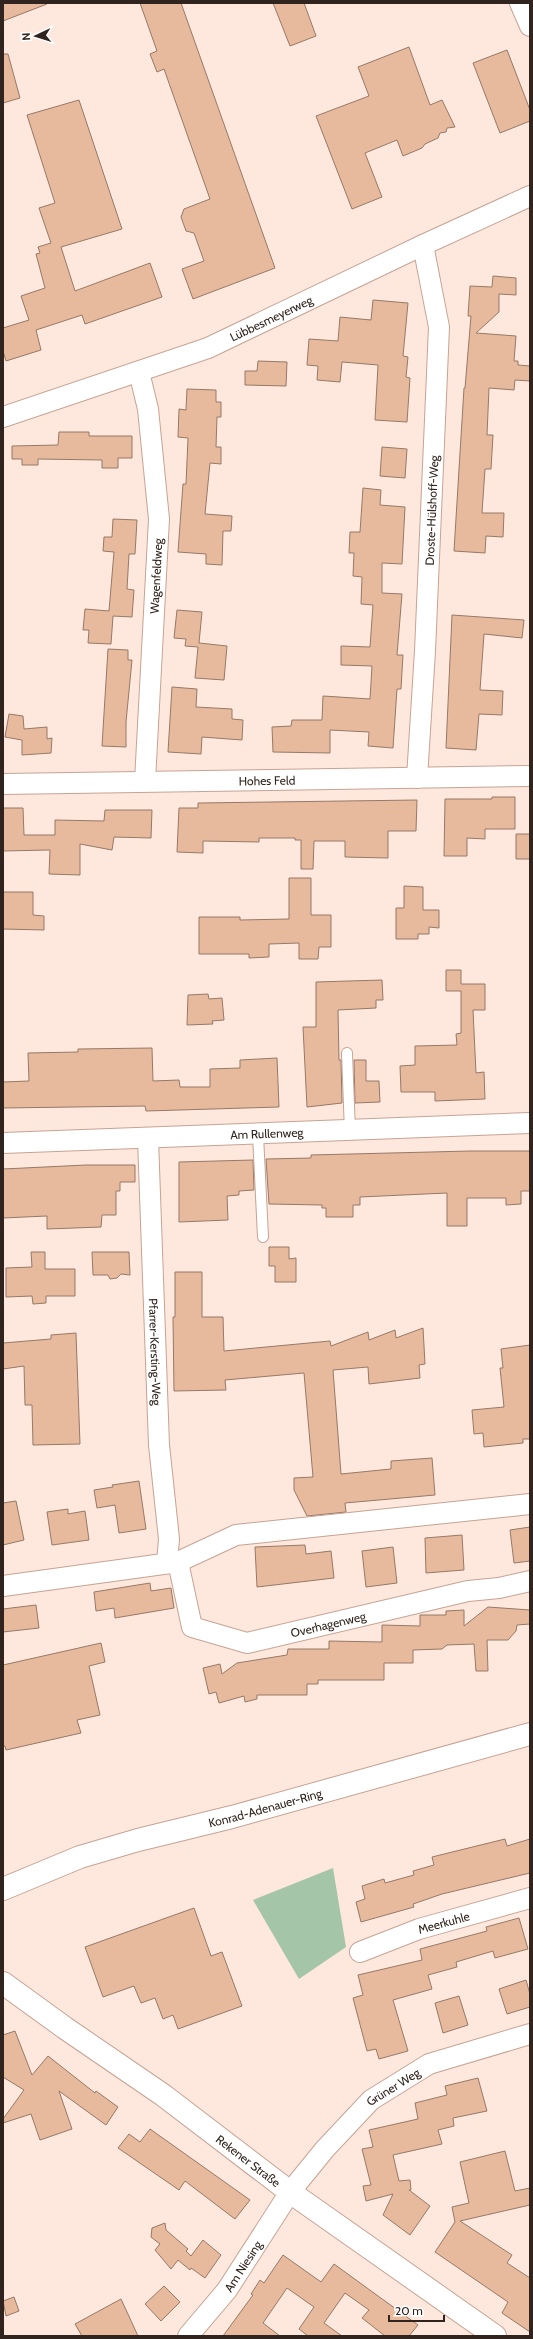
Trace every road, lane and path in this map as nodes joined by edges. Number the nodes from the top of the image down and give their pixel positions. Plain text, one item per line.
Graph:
1 (520, 3) edge
2 (530, 26) edge
3 (530, 196) edge
4 (423, 245) junction
5 (139, 372) junction
6 (3, 418) edge
7 (530, 776) edge
8 (417, 778) junction
9 (145, 781) junction
10 (3, 784) edge
11 (347, 1053) dead end
12 (530, 1123) edge
13 (350, 1132) junction
14 (258, 1135) junction
15 (148, 1139) junction
16 (3, 1143) edge
17 (263, 1237) dead end
18 (530, 1504) edge
19 (172, 1562) junction
20 (530, 1581) edge
21 (3, 1586) edge
22 (530, 1734) edge
23 (3, 1889) edge
24 (530, 1898) edge
25 (360, 1952) dead end
26 (3, 1983) edge
27 (530, 2034) edge
28 (290, 2192) junction
29 (188, 2336) edge
30 (495, 2336) edge

1 - 2 street
3 - 4 street, Lübbesmeyerweg
4 - 5 street, Lübbesmeyerweg
4 - 8 street, Droste-Hülshoff-Weg
5 - 6 street, Lübbesmeyerweg
5 - 9 street, Wagenfeldweg
7 - 8 street, Hohes Feld
8 - 9 street, Hohes Feld
9 - 10 street, Hohes Feld
11 - 13 lane
12 - 13 street, Am Rullenweg
13 - 14 street, Am Rullenweg
14 - 15 street, Am Rullenweg
14 - 17 lane
15 - 16 street, Am Rullenweg
15 - 19 street, Pfarrer-Kersting-Weg
18 - 19 street
19 - 20 street, Overhagenweg
19 - 21 street
22 - 23 street, Konrad-Adenauer-Ring
24 - 25 street, Meerkuhle
26 - 28 street, Rekener Straße
27 - 28 street, Grüner Weg
28 - 29 street, Am Niesing
28 - 30 street, Rekener Straße

